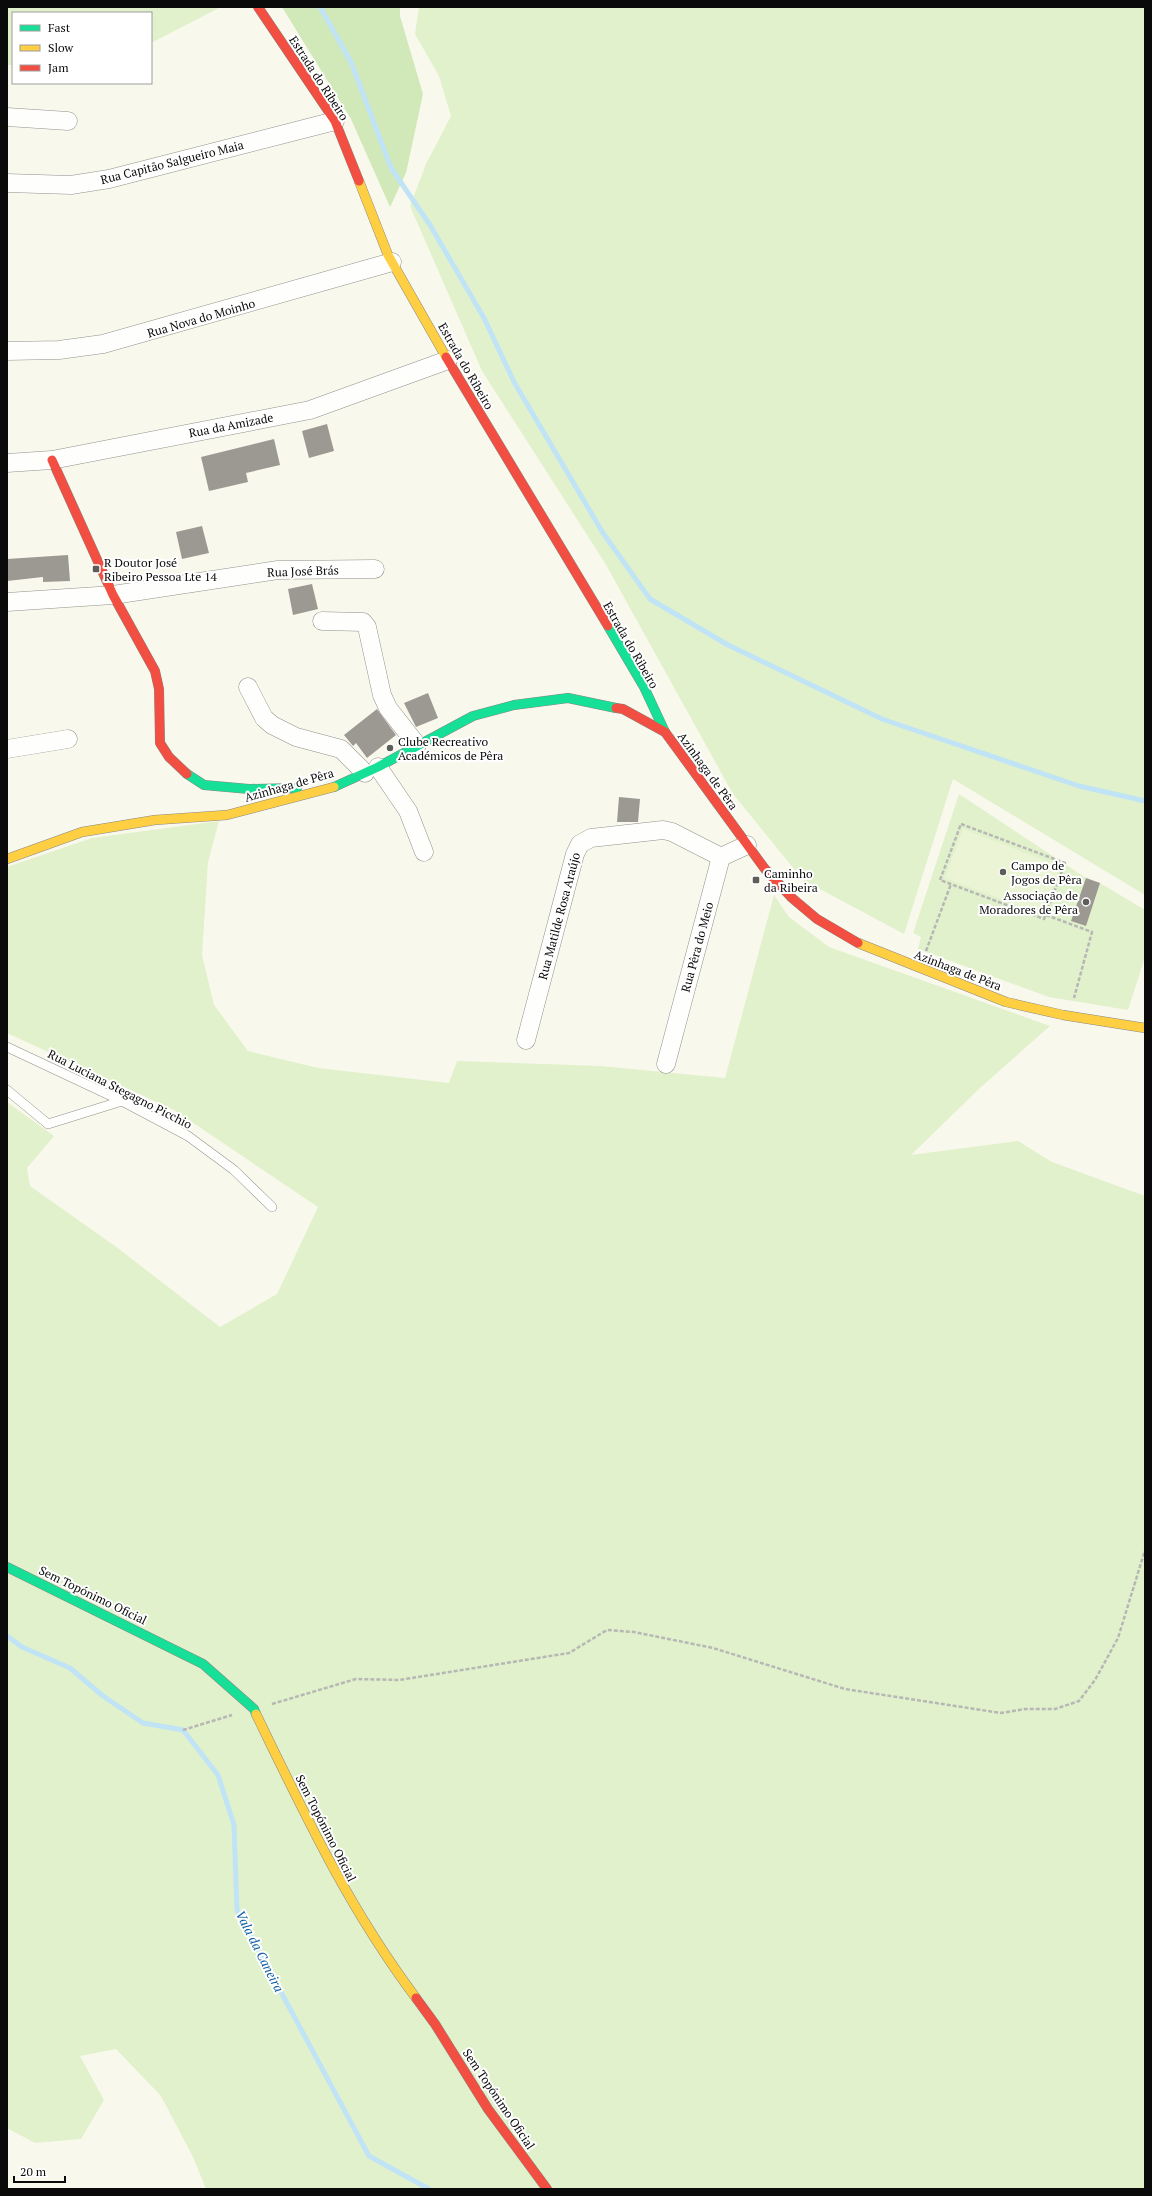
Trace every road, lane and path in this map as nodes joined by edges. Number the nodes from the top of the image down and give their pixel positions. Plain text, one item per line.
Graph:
1 (258, 7) edge
2 (7, 117) edge
3 (68, 121) dead end
4 (335, 121) junction
5 (7, 183) edge
6 (392, 262) junction
7 (7, 351) edge
8 (448, 360) junction
9 (52, 460) junction
10 (7, 463) edge
11 (375, 569) dead end
12 (113, 595) junction
13 (7, 602) edge
14 (322, 621) dead end
15 (248, 687) dead end
16 (665, 732) junction
17 (68, 739) dead end
18 (417, 745) junction
19 (7, 749) edge
20 (371, 770) junction
21 (331, 788) junction
22 (747, 845) junction
23 (424, 852) dead end
24 (721, 857) junction
25 (7, 859) edge
26 (951, 884) junction
27 (1046, 915) junction
28 (920, 968) junction
29 (1073, 1001) dead end
30 (1145, 1028) edge
31 (526, 1040) dead end
32 (7, 1047) edge
33 (666, 1064) dead end
34 (7, 1090) edge
35 (122, 1101) junction
36 (272, 1207) dead end
37 (1145, 1550) edge
38 (7, 1567) edge
39 (254, 1709) junction
40 (183, 1730) dead end
41 (547, 2189) edge

1 - 4 street, Estrada do Ribeiro
2 - 3 street
4 - 5 street, Rua Capitão Salgueiro Maia
4 - 6 street, Estrada do Ribeiro
6 - 7 street, Rua Nova do Moinho
6 - 8 street, Estrada do Ribeiro
8 - 9 street, Rua da Amizade
8 - 16 street, Estrada do Ribeiro
9 - 10 street, Rua da Amizade
9 - 12 street
11 - 12 street, Rua José Brás
12 - 13 street, Rua José Brás
12 - 21 street
14 - 18 street
15 - 20 street
16 - 18 street, Azinhaga de Pêra
16 - 22 street, Azinhaga de Pêra
17 - 19 street
18 - 20 street, Azinhaga de Pêra
20 - 21 street, Azinhaga de Pêra
20 - 23 street
21 - 25 street, Azinhaga de Pêra
22 - 24 street
22 - 28 street, Azinhaga de Pêra
24 - 31 street, Rua Matilde Rosa Araújo
24 - 33 street, Rua Pêra do Meio
26 - 27 path
26 - 27 path
26 - 28 path
27 - 29 path
28 - 30 street, Azinhaga de Pêra
32 - 35 lane, Rua Luciana Stegagno Picchio
34 - 35 lane
35 - 36 lane, Rua Luciana Stegagno Picchio
37 - 39 path
38 - 39 street, Sem Topónimo Oficial
39 - 40 path
39 - 41 street, Sem Topónimo Oficial

